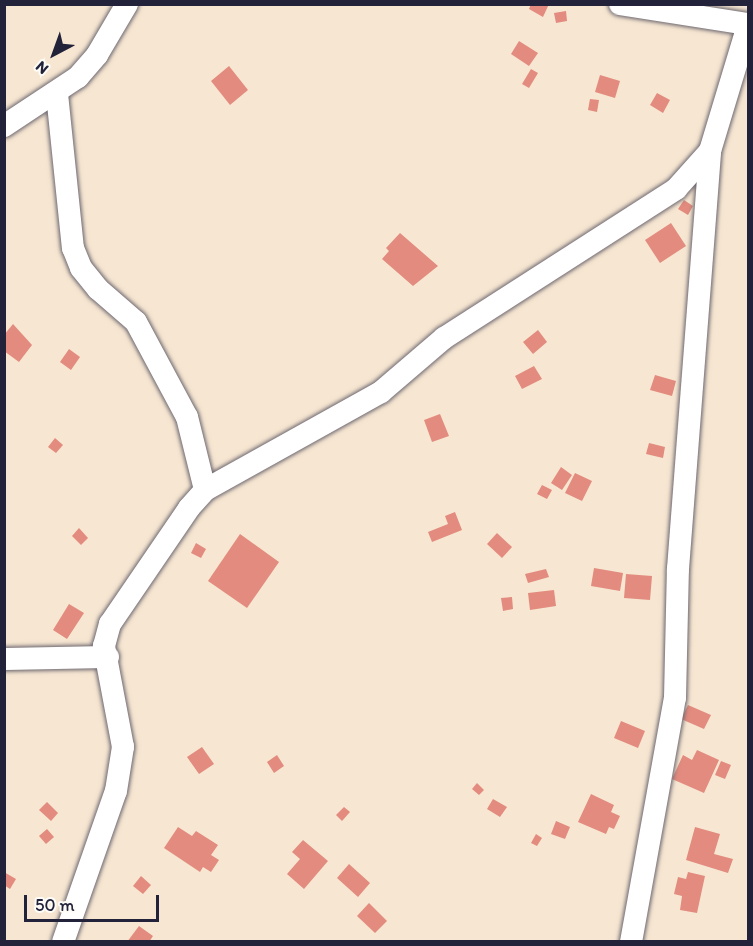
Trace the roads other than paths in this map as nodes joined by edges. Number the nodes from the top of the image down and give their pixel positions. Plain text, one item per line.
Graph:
1 (127, 4) edge
2 (620, 4) edge
3 (748, 25) edge
4 (57, 94) junction
5 (4, 126) edge
6 (710, 152) junction
7 (205, 490) junction
8 (108, 657) junction
9 (4, 659) edge
10 (63, 942) edge
11 (631, 942) edge

1 - 4 street
2 - 3 street
3 - 6 street
4 - 5 street
4 - 7 street
6 - 7 street
6 - 11 street
7 - 8 street
8 - 9 street
8 - 10 street

